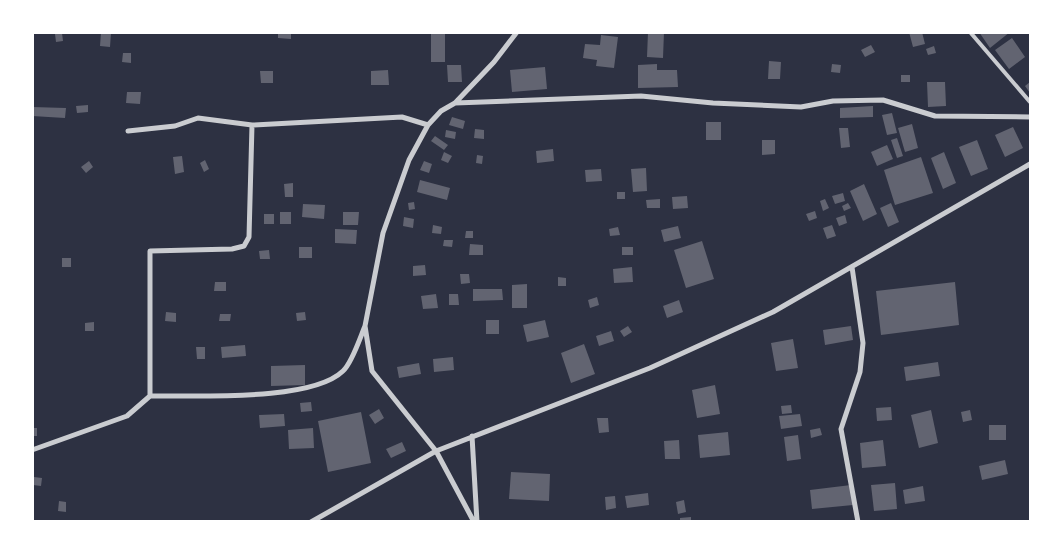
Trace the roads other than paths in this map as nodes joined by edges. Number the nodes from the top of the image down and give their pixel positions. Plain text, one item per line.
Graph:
1 (517, 32) edge
2 (970, 32) edge
3 (1030, 102) edge
4 (456, 103) junction
5 (1030, 117) edge
6 (428, 124) junction
7 (252, 125) junction
8 (128, 131) dead end
9 (1030, 164) edge
10 (852, 267) junction
11 (366, 326) junction
12 (150, 396) junction
13 (472, 436) junction
14 (32, 450) edge
15 (436, 451) junction
16 (311, 522) edge
17 (476, 522) edge
18 (858, 522) edge

1 - 4 street
2 - 3 lane
4 - 5 street
4 - 6 street
6 - 7 street
6 - 11 street
7 - 8 street
7 - 12 street
9 - 10 street
10 - 13 street
10 - 18 street
11 - 12 street
11 - 15 street
12 - 14 street
13 - 15 street
13 - 17 street
15 - 16 street
15 - 17 street

